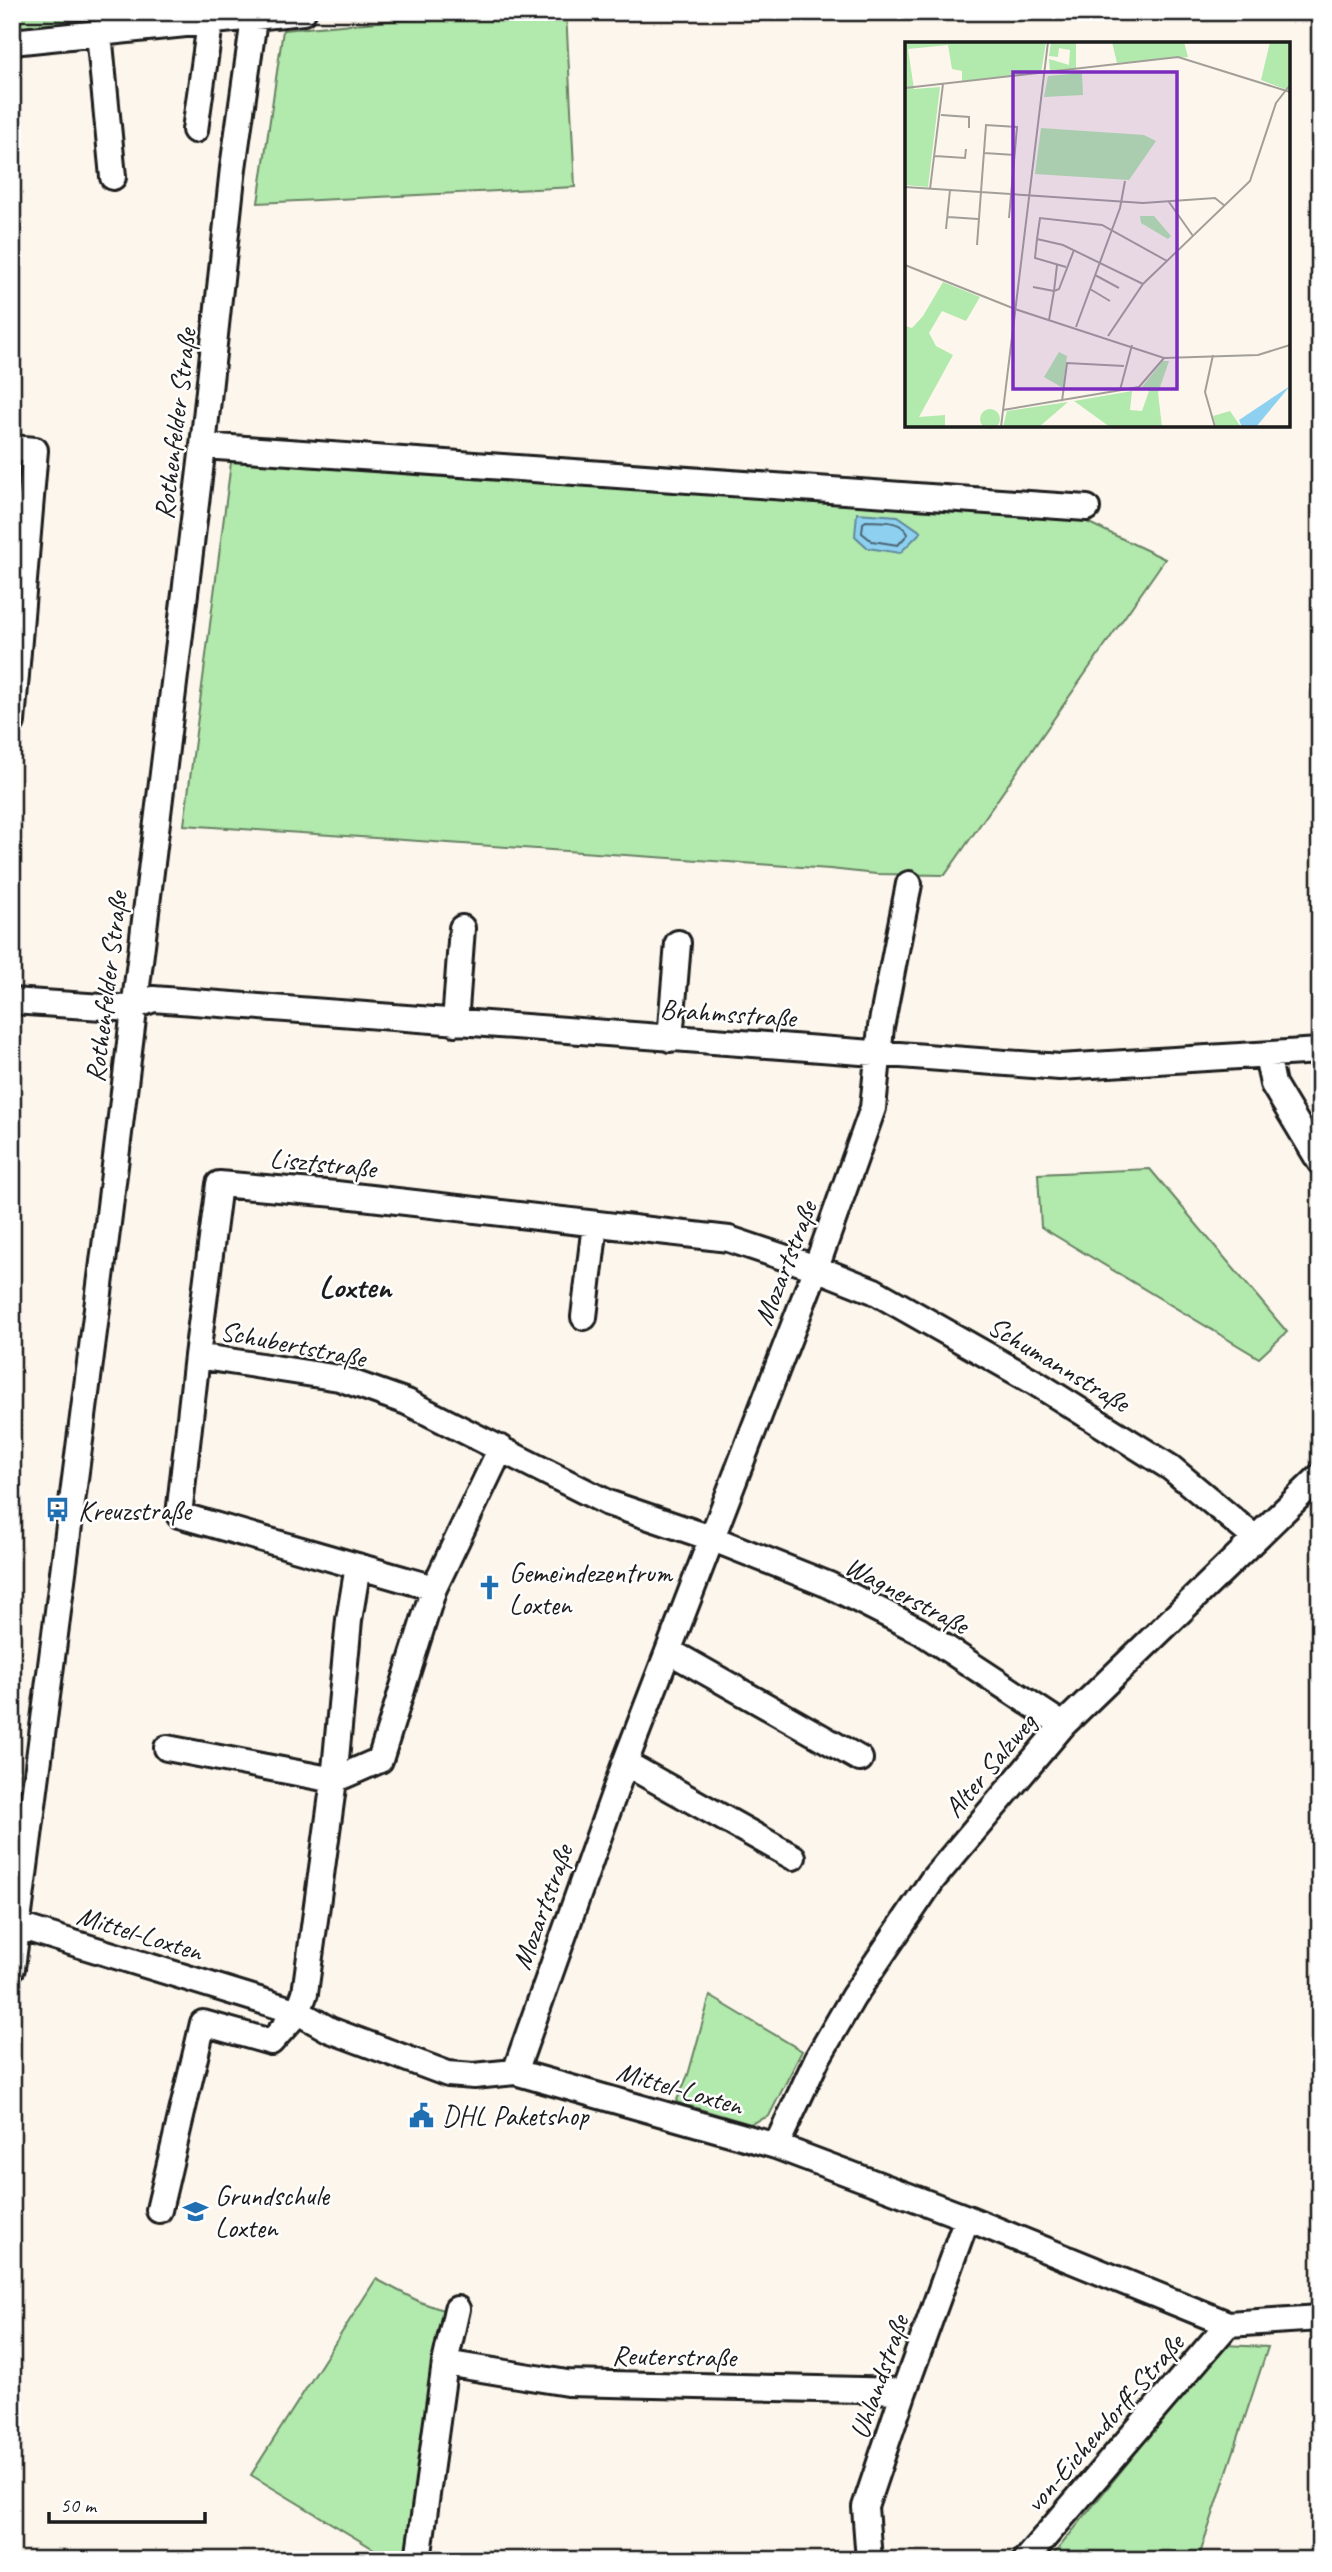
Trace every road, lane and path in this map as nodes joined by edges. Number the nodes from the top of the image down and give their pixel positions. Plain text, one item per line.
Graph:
1 (303, 12) edge
2 (254, 15) edge
3 (210, 23) junction
4 (99, 33) junction
5 (12, 42) edge
6 (195, 130) dead end
7 (113, 177) dead end
8 (203, 446) junction
9 (12, 448) edge
10 (1087, 508) dead end
11 (14, 676) edge
12 (12, 722) edge
13 (909, 884) dead end
14 (462, 928) dead end
15 (678, 943) dead end
16 (12, 1001) edge
17 (133, 1007) junction
18 (455, 1023) junction
19 (670, 1039) junction
20 (1320, 1051) edge
21 (879, 1054) junction
22 (1267, 1055) junction
23 (1320, 1163) edge
24 (595, 1224) junction
25 (816, 1268) junction
26 (584, 1317) dead end
27 (197, 1356) junction
28 (500, 1448) junction
29 (1320, 1476) edge
30 (711, 1538) junction
31 (1255, 1538) junction
32 (358, 1566) junction
33 (434, 1588) junction
34 (669, 1651) junction
35 (1063, 1725) junction
36 (167, 1748) dead end
37 (860, 1759) dead end
38 (625, 1763) junction
39 (334, 1780) junction
40 (793, 1857) dead end
41 (15, 1926) edge
42 (12, 1968) edge
43 (298, 2012) junction
44 (515, 2072) junction
45 (776, 2146) junction
46 (159, 2210) dead end
47 (967, 2218) junction
48 (457, 2309) dead end
49 (1320, 2318) edge
50 (1228, 2324) junction
51 (444, 2363) junction
52 (904, 2391) junction
53 (418, 2560) edge
54 (869, 2560) edge
55 (1025, 2560) edge

1 - 2 street
2 - 3 street
2 - 8 street, Rothenfelder Straße
3 - 4 street
3 - 6 street
4 - 5 street
4 - 7 street
8 - 10 street
8 - 17 street, Rothenfelder Straße
9 - 11 street
11 - 12 street
13 - 21 street, Mozartstraße
14 - 18 street
15 - 19 street
16 - 17 street, Brahmsstraße
17 - 18 street, Brahmsstraße
17 - 41 street, Rothenfelder Straße
18 - 19 street, Brahmsstraße
19 - 21 street, Brahmsstraße
20 - 22 street, Brahmsstraße
21 - 22 street, Brahmsstraße
21 - 25 street, Mozartstraße
22 - 23 street
24 - 25 street, Lisztstraße
24 - 26 street
24 - 27 street, Lisztstraße
25 - 30 street, Mozartstraße
25 - 31 street, Schumannstraße
27 - 28 street, Schubertstraße
27 - 32 street, Schubertstraße
28 - 30 street, Schubertstraße
28 - 33 street
29 - 31 street, Alter Salzweg
30 - 34 street, Mozartstraße
30 - 35 street, Wagnerstraße
31 - 35 street, Alter Salzweg
32 - 33 street, Schubertstraße
32 - 39 street
33 - 39 street
34 - 37 street
34 - 38 street, Mozartstraße
35 - 45 street, Alter Salzweg
36 - 39 street
38 - 40 street
38 - 44 street, Mozartstraße
39 - 43 street
41 - 42 street, Rothenfelder Straße
41 - 43 street, Mittel-Loxten
43 - 44 street, Mittel-Loxten
43 - 46 street
44 - 45 street, Mittel-Loxten
45 - 47 street, Mittel-Loxten
47 - 50 street, Mittel-Loxten
47 - 52 street, Uhlandstraße
48 - 51 street
49 - 50 street, Mittel-Loxten
50 - 55 street, von-Eichendorff-Straße
51 - 52 street, Reuterstraße
51 - 53 street
52 - 54 street, Uhlandstraße

